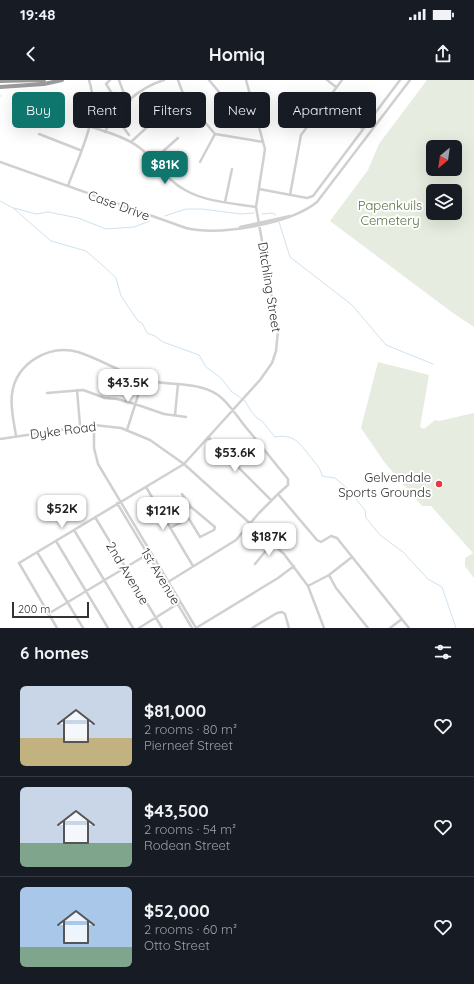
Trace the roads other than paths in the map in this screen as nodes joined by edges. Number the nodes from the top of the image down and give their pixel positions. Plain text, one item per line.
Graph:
1 (44, 80) edge
2 (62, 80) edge
3 (88, 80) edge
4 (110, 80) edge
5 (118, 80) edge
6 (164, 80) edge
7 (178, 80) edge
8 (209, 80) edge
9 (246, 80) edge
10 (327, 80) edge
11 (342, 80) edge
12 (400, 80) edge
13 (410, 80) edge
14 (0, 81) edge
15 (0, 87) edge
16 (336, 87) junction
17 (91, 92) edge
18 (111, 92) edge
19 (125, 92) edge
20 (182, 92) edge
21 (219, 92) edge
22 (249, 92) edge
23 (332, 92) edge
24 (131, 100) edge
25 (206, 123) edge
26 (88, 128) edge
27 (94, 128) edge
28 (107, 128) edge
29 (124, 128) edge
30 (145, 128) edge
31 (259, 128) edge
32 (307, 128) edge
33 (363, 129) joint
34 (105, 132) junction
35 (39, 134) dead end
36 (215, 134) junction
37 (129, 135) dead end
38 (178, 138) dead end
39 (130, 142) junction
40 (263, 142) junction
41 (80, 150) junction
42 (152, 161) junction
43 (0, 162) edge
44 (200, 162) dead end
45 (232, 169) dead end
46 (68, 186) junction
47 (258, 189) junction
48 (290, 195) junction
49 (225, 202) junction
50 (256, 207) junction
51 (260, 223) junction
52 (143, 380) junction
53 (178, 384) junction
54 (77, 390) junction
55 (47, 393) dead end
56 (135, 404) junction
57 (232, 410) junction
58 (175, 415) junction
59 (186, 417) dead end
60 (94, 425) junction
61 (80, 426) junction
62 (127, 430) junction
63 (16, 436) junction
64 (208, 436) junction
65 (0, 439) edge
66 (184, 464) junction
67 (146, 487) junction
68 (182, 494) dead end
69 (278, 494) junction
70 (177, 499) dead end
71 (271, 500) junction
72 (120, 502) junction
73 (117, 503) junction
74 (191, 507) junction
75 (184, 511) junction
76 (95, 517) junction
77 (188, 518) junction
78 (251, 523) junction
79 (170, 528) junction
80 (74, 530) junction
81 (56, 541) junction
82 (273, 542) junction
83 (37, 552) junction
84 (149, 554) junction
85 (352, 557) junction
86 (255, 564) dead end
87 (193, 566) junction
88 (294, 566) junction
89 (125, 568) junction
90 (329, 575) junction
91 (104, 580) junction
92 (168, 582) junction
93 (308, 586) junction
94 (86, 591) junction
95 (68, 602) junction
96 (179, 603) junction
97 (48, 614) junction
98 (155, 618) junction
99 (402, 619) junction
100 (57, 628) edge
101 (83, 628) edge
102 (108, 628) edge
103 (134, 628) edge
104 (139, 628) edge
105 (162, 628) edge
106 (192, 628) edge
107 (196, 628) edge
108 (252, 628) edge
109 (289, 628) edge
110 (324, 628) edge
111 (368, 628) edge
112 (390, 628) edge
113 (409, 628) edge

1 - 14 highway
2 - 15 highway
3 - 17 street
4 - 18 street
5 - 19 street
6 - 24 street
7 - 20 street
8 - 21 street
9 - 22 street, Ditchling Street
10 - 16 street
11 - 16 street
12 - 33 street
13 - 51 street, Case Drive
16 - 23 street
25 - 36 street
26 - 41 street
27 - 34 street
28 - 34 street
29 - 37 street
30 - 39 street
31 - 40 street, Ditchling Street
32 - 48 street
33 - 48 street
34 - 39 street
35 - 41 street
36 - 40 street
36 - 44 street
38 - 42 street
39 - 42 street
40 - 47 street, Ditchling Street
41 - 46 street
42 - 49 street
43 - 46 street, Case Drive
45 - 49 street
46 - 51 street, Case Drive
47 - 48 street
47 - 50 street, Ditchling Street
49 - 50 street
50 - 51 street, Ditchling Street
51 - 57 street, Ditchling Street
52 - 53 street
52 - 56 street
52 - 63 street
53 - 57 street
53 - 58 street
54 - 55 street
54 - 56 street
54 - 61 street
56 - 58 street
56 - 62 street
57 - 64 street, Ditchling Street
57 - 69 street
58 - 59 street
60 - 61 street, Dyke Road
60 - 62 street, Dyke Road
60 - 72 street
61 - 63 street, Dyke Road
62 - 66 street, Dyke Road
63 - 65 street, Dyke Road
64 - 66 street, Ditchling Street
64 - 71 street
66 - 67 street, Ditchling Street
66 - 78 street, Dyke Road
67 - 72 street, Ditchling Street
67 - 79 street
68 - 74 street
69 - 71 street
69 - 85 street
70 - 75 street
71 - 78 street
72 - 73 street, Ditchling Street
72 - 84 street
73 - 76 street, Ditchling Street
73 - 84 street, 1st Avenue
74 - 75 street
74 - 77 street
75 - 77 street
76 - 80 street, Ditchling Street
76 - 89 street, 2nd Avenue
77 - 79 street
78 - 82 street, Dyke Road
78 - 87 street
79 - 87 street
80 - 81 street, Ditchling Street
80 - 91 street
81 - 83 street, Ditchling Street
81 - 94 street
82 - 86 street
82 - 88 street, Dyke Road
83 - 95 street
83 - 97 street, Ditchling Street
84 - 89 street
84 - 92 street
84 - 96 street, 1st Avenue
85 - 90 street
85 - 99 street
87 - 92 street
88 - 93 street, Dyke Road
88 - 107 street
89 - 91 street
89 - 98 street, 2nd Avenue
90 - 93 street
90 - 111 street
91 - 94 street
91 - 103 street
92 - 96 street
93 - 110 street, Dyke Road
94 - 95 street
94 - 102 street
95 - 97 street
95 - 101 street
96 - 98 street
96 - 106 street, 1st Avenue
96 - 107 street
97 - 100 street
98 - 104 street
98 - 105 street, 2nd Avenue
99 - 112 street
99 - 113 street
108 - 109 street

